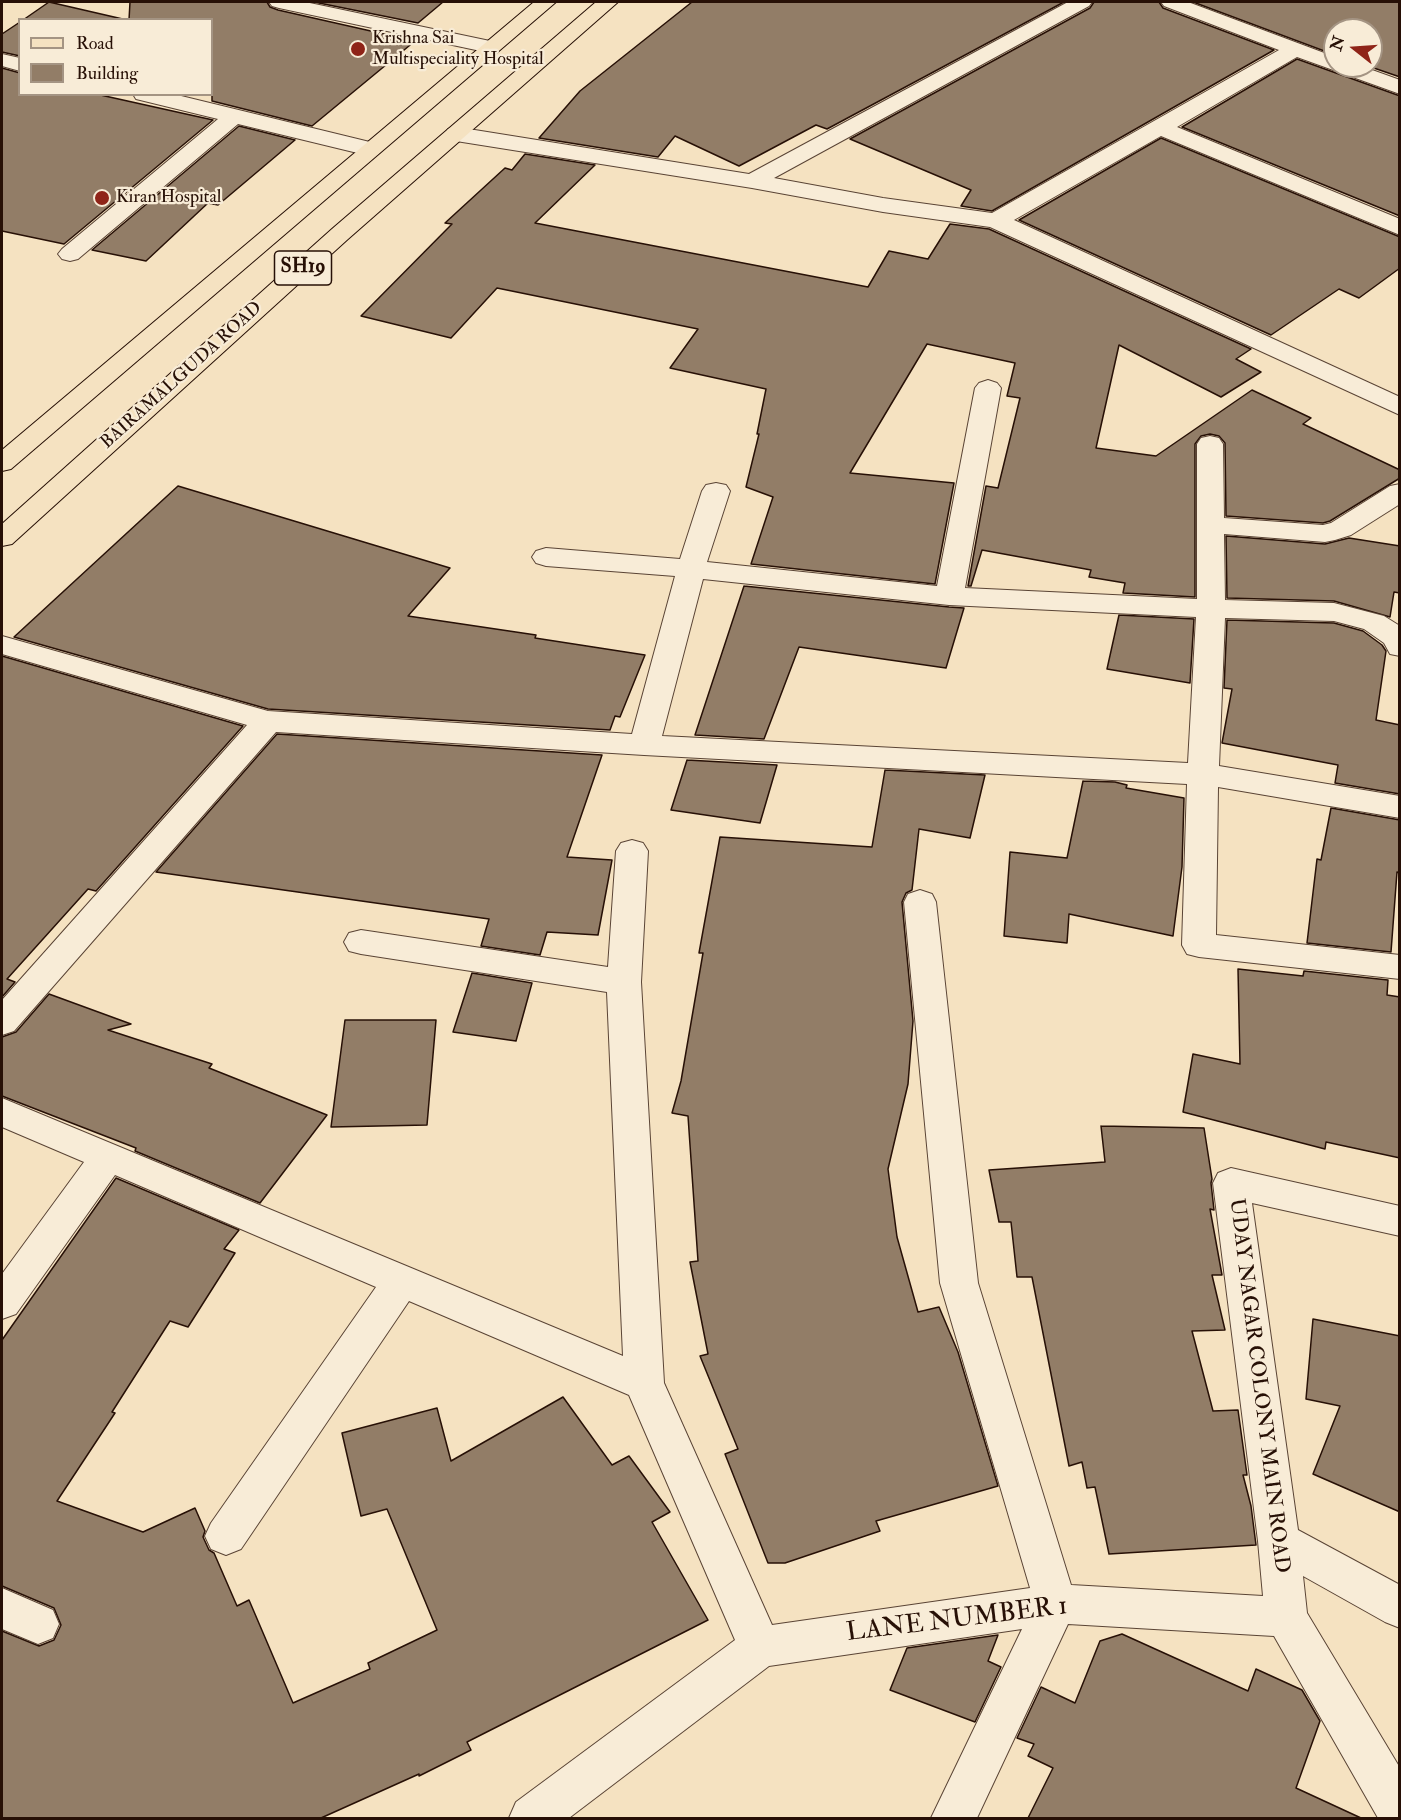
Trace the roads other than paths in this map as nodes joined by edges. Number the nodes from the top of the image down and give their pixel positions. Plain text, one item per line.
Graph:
1 (279, 2) edge
2 (546, 2) edge
3 (608, 2) edge
4 (1082, 2) edge
5 (1171, 2) edge
6 (1231, 6) dead end
7 (1212, 16) junction
8 (490, 48) junction
9 (1296, 49) junction
10 (1323, 59) edge
11 (1373, 78) edge
12 (1400, 88) edge
13 (152, 96) edge
14 (234, 116) junction
15 (1161, 128) junction
16 (456, 134) junction
17 (370, 149) junction
18 (752, 181) junction
19 (996, 221) junction
20 (1400, 228) edge
21 (70, 254) dead end
22 (988, 388) dead end
23 (1400, 407) edge
24 (1210, 444) dead end
25 (2, 463) edge
26 (716, 491) dead end
27 (1400, 492) edge
28 (1210, 525) junction
29 (2, 538) edge
30 (546, 557) dead end
31 (691, 569) junction
32 (949, 596) junction
33 (1211, 609) junction
34 (2, 645) edge
35 (1400, 647) edge
36 (268, 721) junction
37 (644, 745) junction
38 (1203, 774) junction
39 (1400, 807) edge
40 (632, 851) dead end
41 (920, 902) dead end
42 (361, 942) dead end
43 (1400, 967) edge
44 (624, 982) junction
45 (2, 1022) edge
46 (2, 1112) edge
47 (108, 1157) junction
48 (1400, 1221) edge
49 (401, 1281) junction
50 (2, 1303) edge
51 (644, 1383) junction
52 (226, 1536) dead end
53 (1279, 1541) junction
54 (1056, 1604) junction
55 (1400, 1608) edge
56 (1286, 1617) junction
57 (760, 1647) junction
58 (1400, 1812) edge
59 (532, 1818) edge
60 (954, 1818) edge

1 - 8 street
2 - 8 main road, SH19
3 - 16 main road, BAIRAMALGUDA ROAD / SH19
4 - 18 street
5 - 7 street
6 - 7 street
7 - 9 street
8 - 17 main road, SH19
9 - 10 street
9 - 15 street
11 - 12 street
13 - 14 street
14 - 17 street
14 - 21 street
15 - 19 street
15 - 20 street
16 - 18 street
16 - 29 main road, BAIRAMALGUDA ROAD / SH19
17 - 25 main road, SH19
18 - 19 street
19 - 23 street
22 - 32 street
24 - 28 street
26 - 31 street
27 - 28 street
28 - 33 street
30 - 31 street
31 - 32 street
31 - 37 street
32 - 33 street
33 - 35 street
33 - 38 street
34 - 36 street
36 - 37 street
36 - 45 street
37 - 38 street
38 - 39 street
38 - 43 street
40 - 44 street
41 - 54 street
42 - 44 street
44 - 51 street
46 - 47 street
47 - 49 street
47 - 50 street
48 - 53 street, UDAY NAGAR COLONY MAIN ROAD
49 - 51 street
49 - 52 street
51 - 57 street
53 - 55 street
53 - 56 street, UDAY NAGAR COLONY MAIN ROAD
54 - 56 street, LANE NUMBER 1
54 - 57 street, LANE NUMBER 1
54 - 60 street
56 - 58 street
57 - 59 street, LANE NUMBER 1

